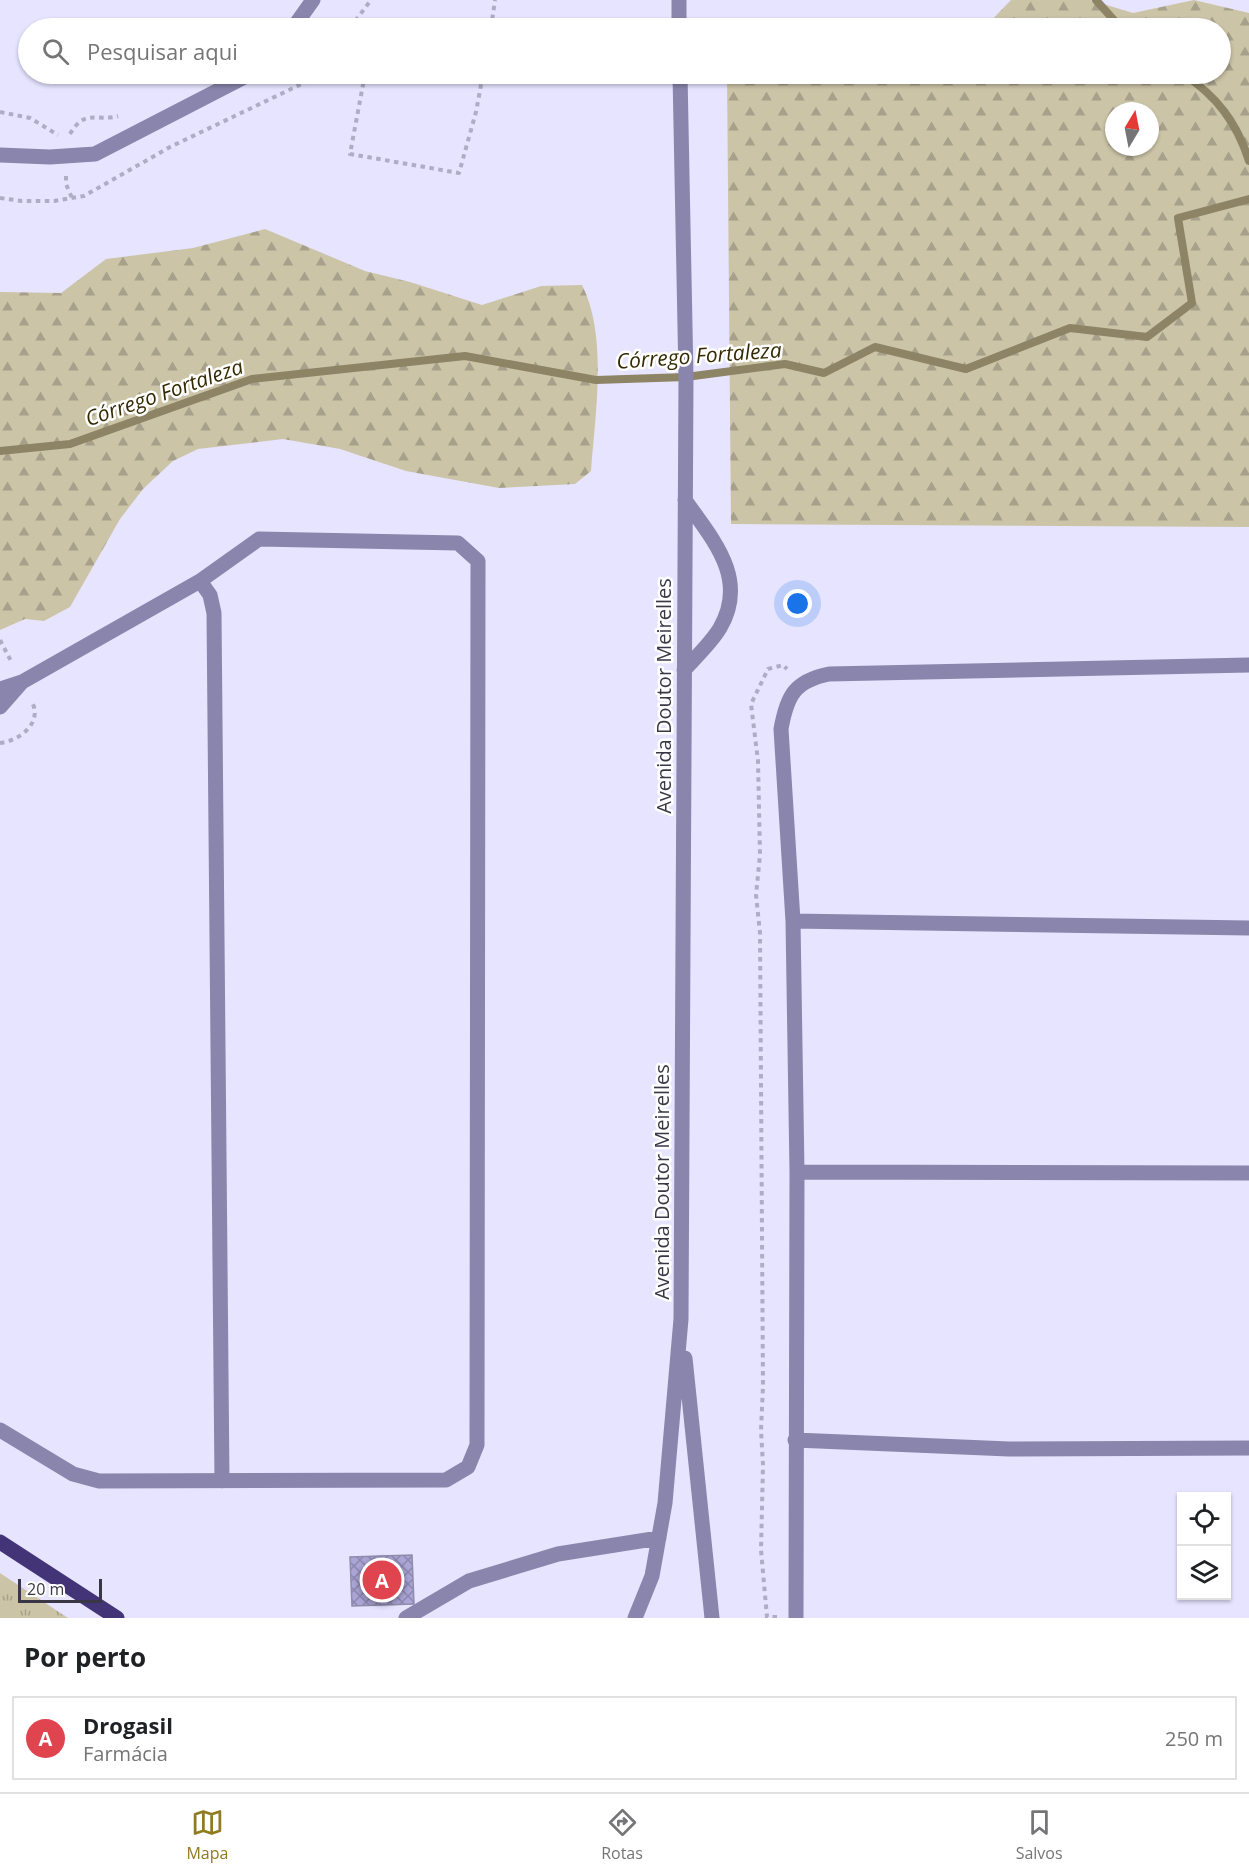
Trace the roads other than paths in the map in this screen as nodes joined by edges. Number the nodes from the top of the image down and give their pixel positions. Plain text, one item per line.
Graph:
1 (313, 0) edge
2 (679, 0) edge
3 (300, 18) edge
4 (679, 18) edge
5 (231, 84) edge
6 (680, 84) edge
7 (0, 155) edge
8 (685, 500) junction
9 (200, 581) junction
10 (1249, 665) edge
11 (684, 670) junction
12 (22, 682) junction
13 (0, 689) edge
14 (0, 707) edge
15 (793, 921) junction
16 (1249, 928) edge
17 (797, 1172) junction
18 (1249, 1173) edge
19 (681, 1319) junction
20 (0, 1430) edge
21 (795, 1440) junction
22 (1249, 1448) edge
23 (222, 1481) junction
24 (659, 1539) junction
25 (0, 1542) edge
26 (796, 1617) edge
27 (117, 1618) edge
28 (406, 1618) edge
29 (635, 1618) edge
30 (712, 1618) edge

1 - 3 street
2 - 4 street
5 - 7 street
6 - 8 street, Avenida Doutor Meirelles
8 - 11 street, Avenida Doutor Meirelles
8 - 11 street
9 - 12 street
9 - 23 street
9 - 23 street
10 - 15 street
11 - 19 street, Avenida Doutor Meirelles
12 - 13 street
12 - 14 street
15 - 16 street
15 - 17 street
17 - 18 street
17 - 21 street
19 - 24 street, Avenida Doutor Meirelles
19 - 30 street, Avenida Doutor Meirelles
20 - 23 street
21 - 22 street
21 - 26 street
24 - 28 street
24 - 29 street, Avenida Doutor Meirelles
25 - 27 main road

